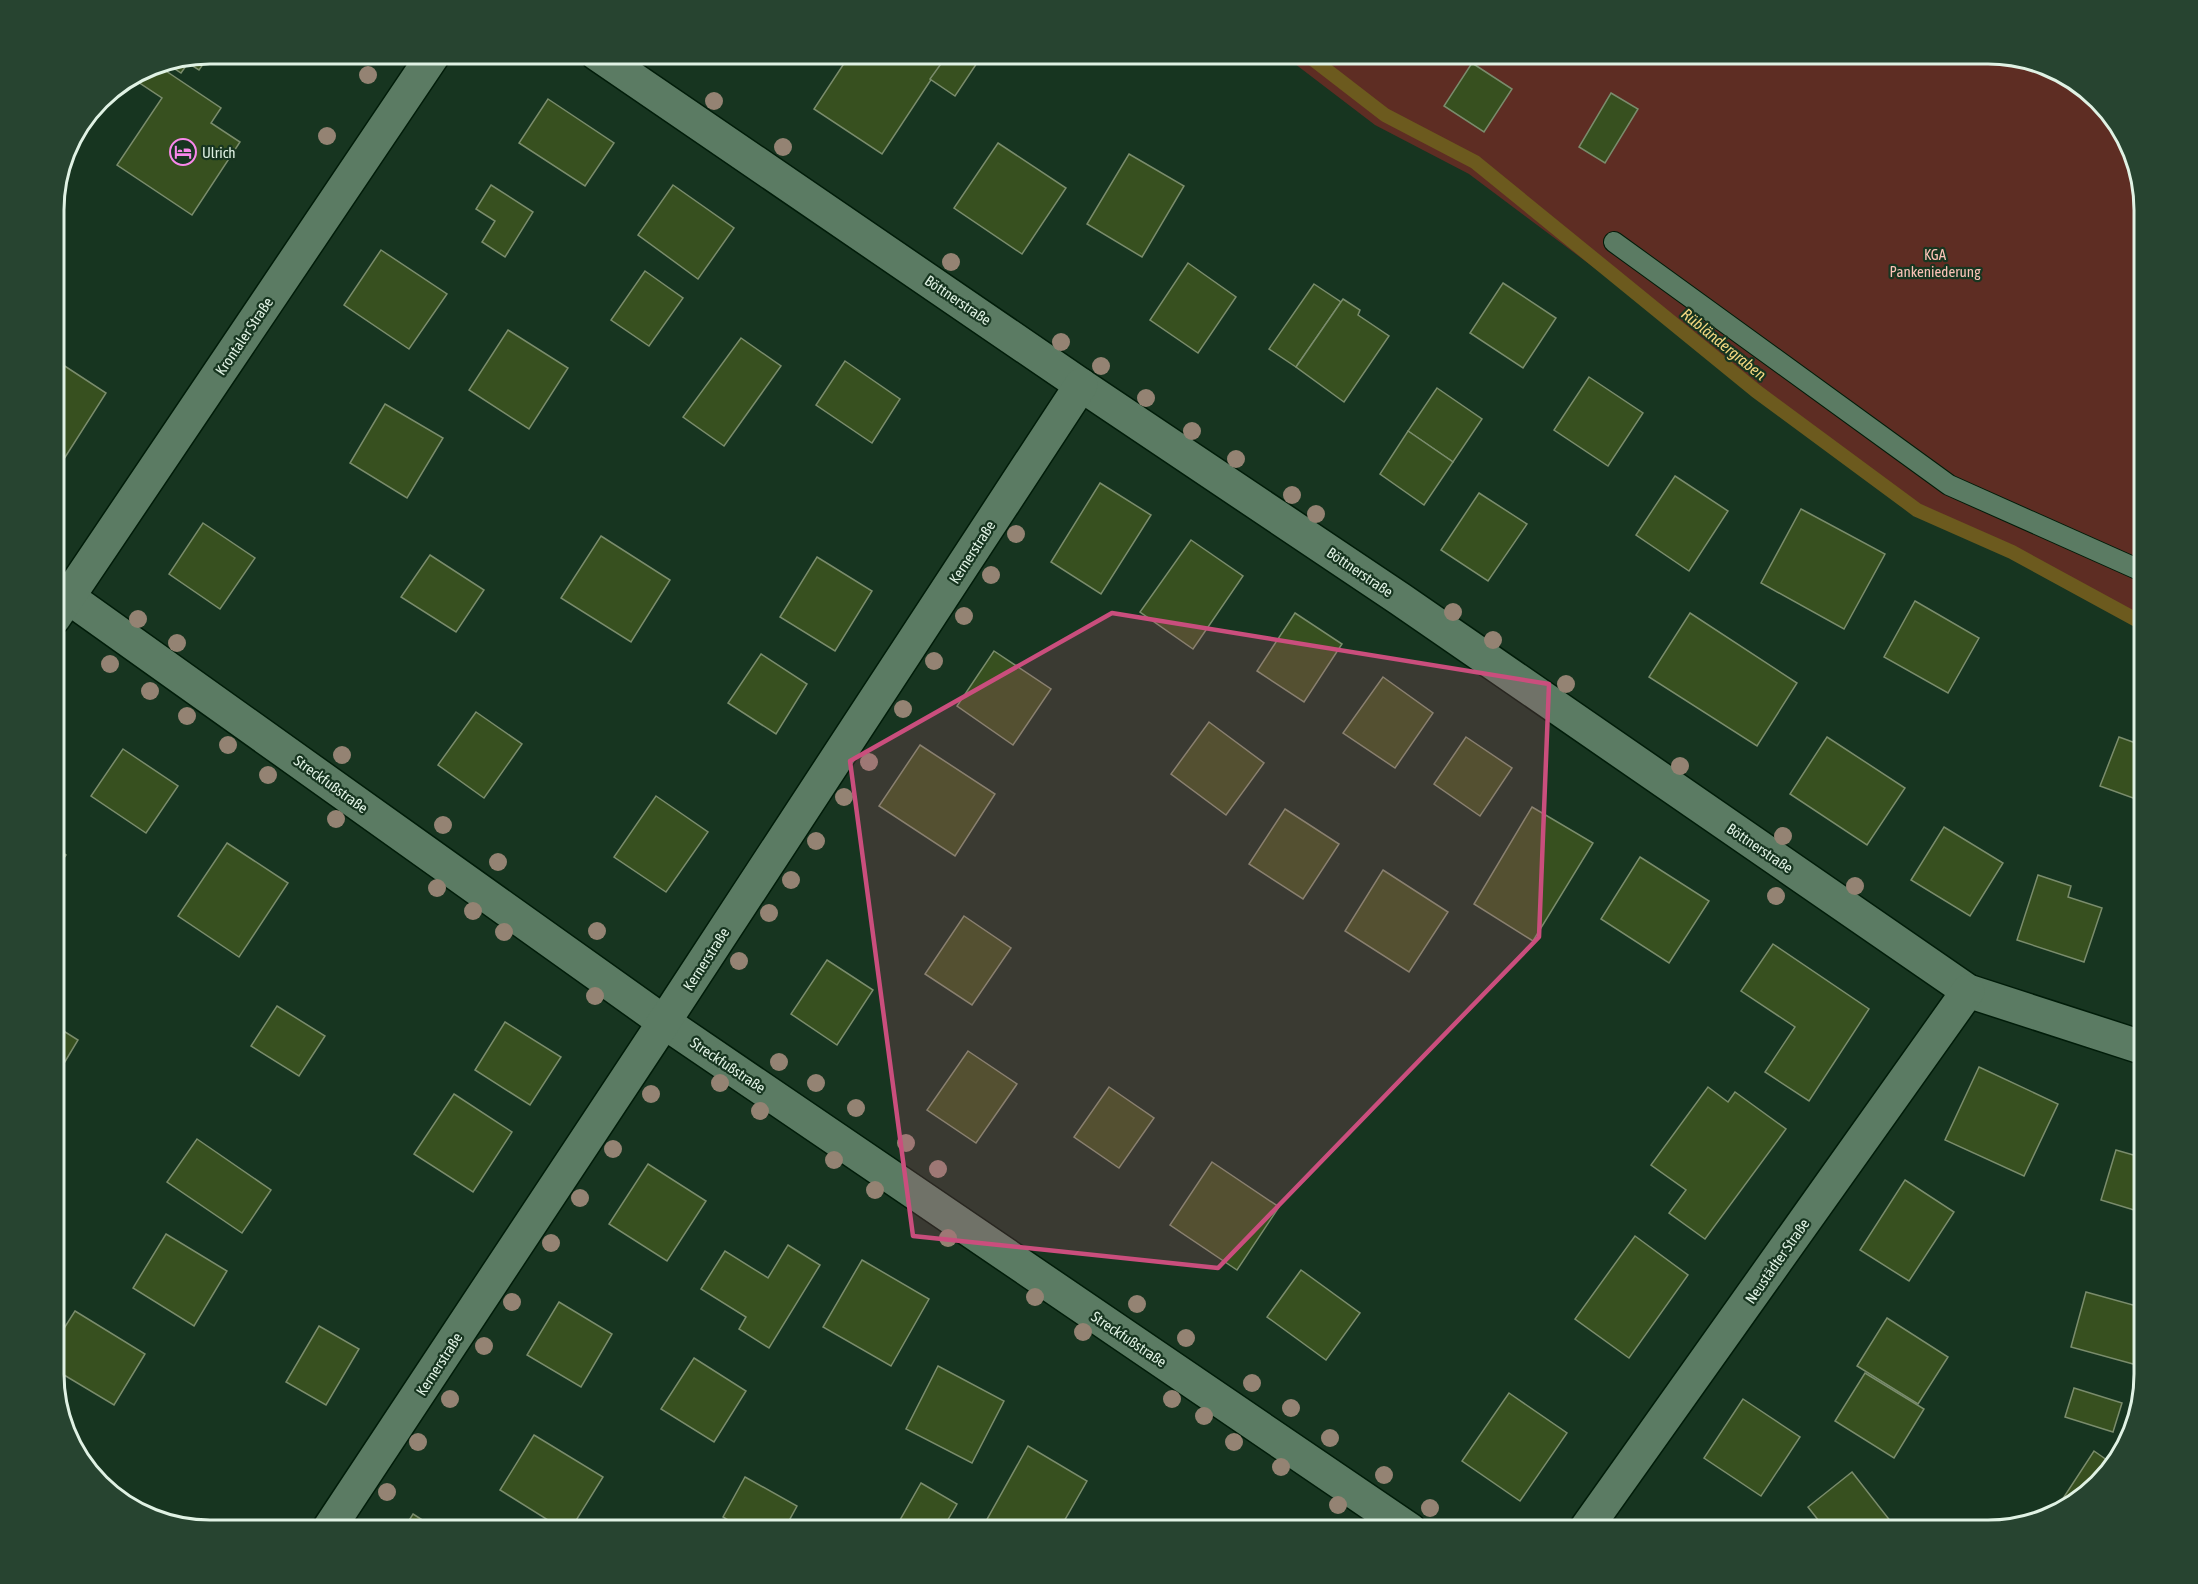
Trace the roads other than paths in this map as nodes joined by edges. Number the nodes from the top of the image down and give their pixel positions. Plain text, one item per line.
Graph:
1 (427, 65) edge
2 (613, 65) edge
3 (1614, 242) dead end
4 (1081, 385) junction
5 (2134, 568) edge
6 (65, 592) edge
7 (65, 605) edge
8 (1968, 991) junction
9 (664, 1022) junction
10 (2134, 1045) edge
11 (335, 1520) edge
12 (1395, 1520) edge
13 (1592, 1520) edge

1 - 6 street, Krontaler Straße
2 - 4 street, Böttnerstraße
3 - 5 lane
4 - 8 street, Böttnerstraße
4 - 9 street, Kernerstraße
7 - 9 street, Streckfußstraße
8 - 10 street, Böttnerstraße
8 - 13 street, Neustädter Straße
9 - 11 street, Kernerstraße
9 - 12 street, Streckfußstraße

